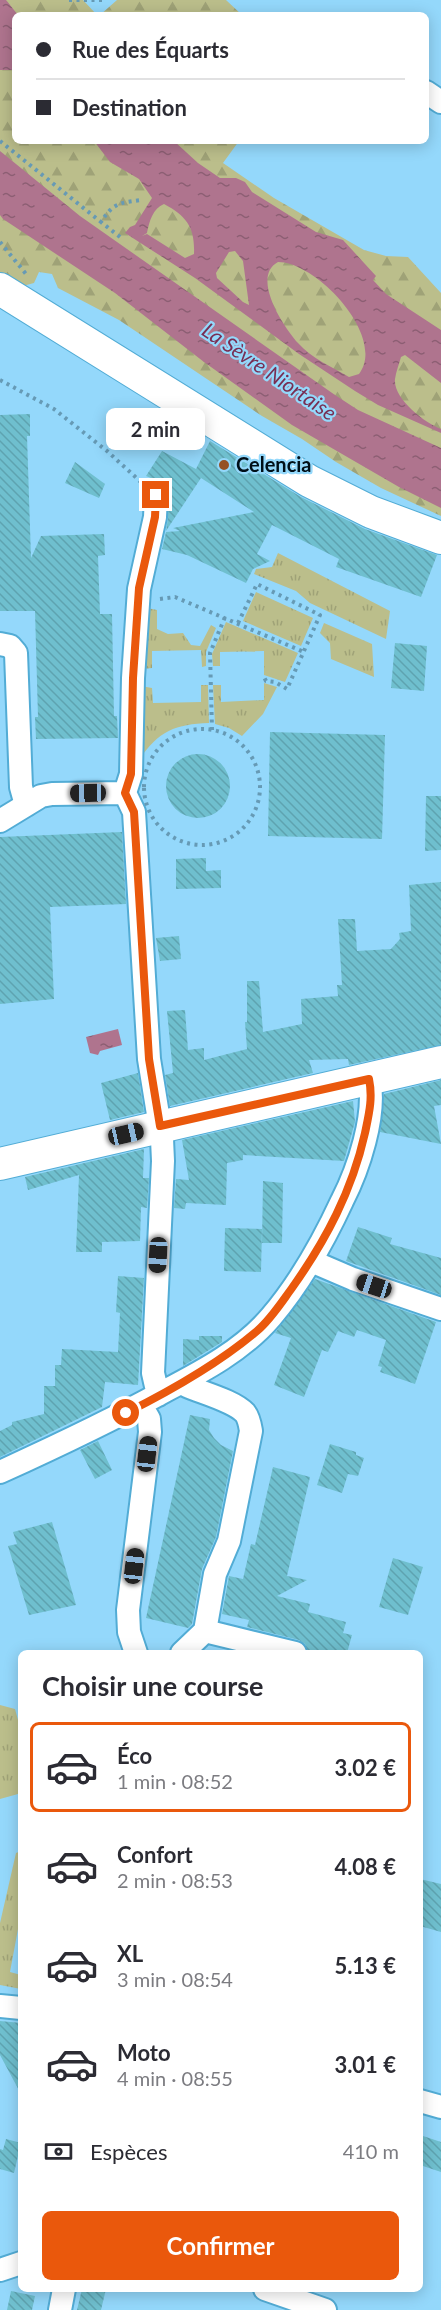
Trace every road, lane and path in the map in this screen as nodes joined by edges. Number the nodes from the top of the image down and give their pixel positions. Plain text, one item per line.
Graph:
1 (69, 0) edge
2 (103, 0) edge
3 (0, 141) edge
4 (141, 200) dead end
5 (101, 222) junction
6 (120, 237) dead end
7 (0, 289) edge
8 (0, 380) edge
9 (156, 495) joint
10 (441, 538) edge
11 (138, 600) junction
12 (225, 617) junction
13 (238, 623) junction
14 (0, 644) edge
15 (304, 652) junction
16 (263, 675) dead end
17 (212, 730) junction
18 (125, 793) junction
19 (26, 805) junction
20 (0, 821) edge
21 (441, 1062) edge
22 (369, 1079) junction
23 (160, 1126) junction
24 (0, 1164) edge
25 (310, 1261) junction
26 (441, 1309) edge
27 (183, 1382) junction
28 (150, 1400) junction
29 (0, 1472) edge
30 (205, 1631) junction
31 (135, 1650) edge
32 (185, 1650) edge
33 (283, 1650) edge
34 (0, 2006) edge
35 (18, 2008) edge
36 (423, 2102) edge
37 (441, 2107) edge
38 (18, 2265) edge
39 (0, 2270) edge
40 (63, 2292) edge
41 (274, 2292) edge
42 (60, 2310) edge
43 (325, 2310) edge

1 - 2 path
3 - 5 path
4 - 5 path
5 - 6 path
7 - 10 street
8 - 9 path
9 - 11 street
11 - 12 path
11 - 18 street
12 - 13 path
12 - 17 path
13 - 15 path
13 - 15 path
14 - 19 street
15 - 16 path
17 - 17 path
18 - 19 street
18 - 23 street
19 - 20 street
21 - 22 street
22 - 23 street
22 - 25 street
23 - 24 street
23 - 28 street
25 - 26 street
25 - 27 street
27 - 28 street
27 - 30 street
28 - 29 street
28 - 31 street
30 - 32 street
30 - 33 street
34 - 35 street
36 - 37 street
38 - 39 street
40 - 42 street
41 - 43 street

